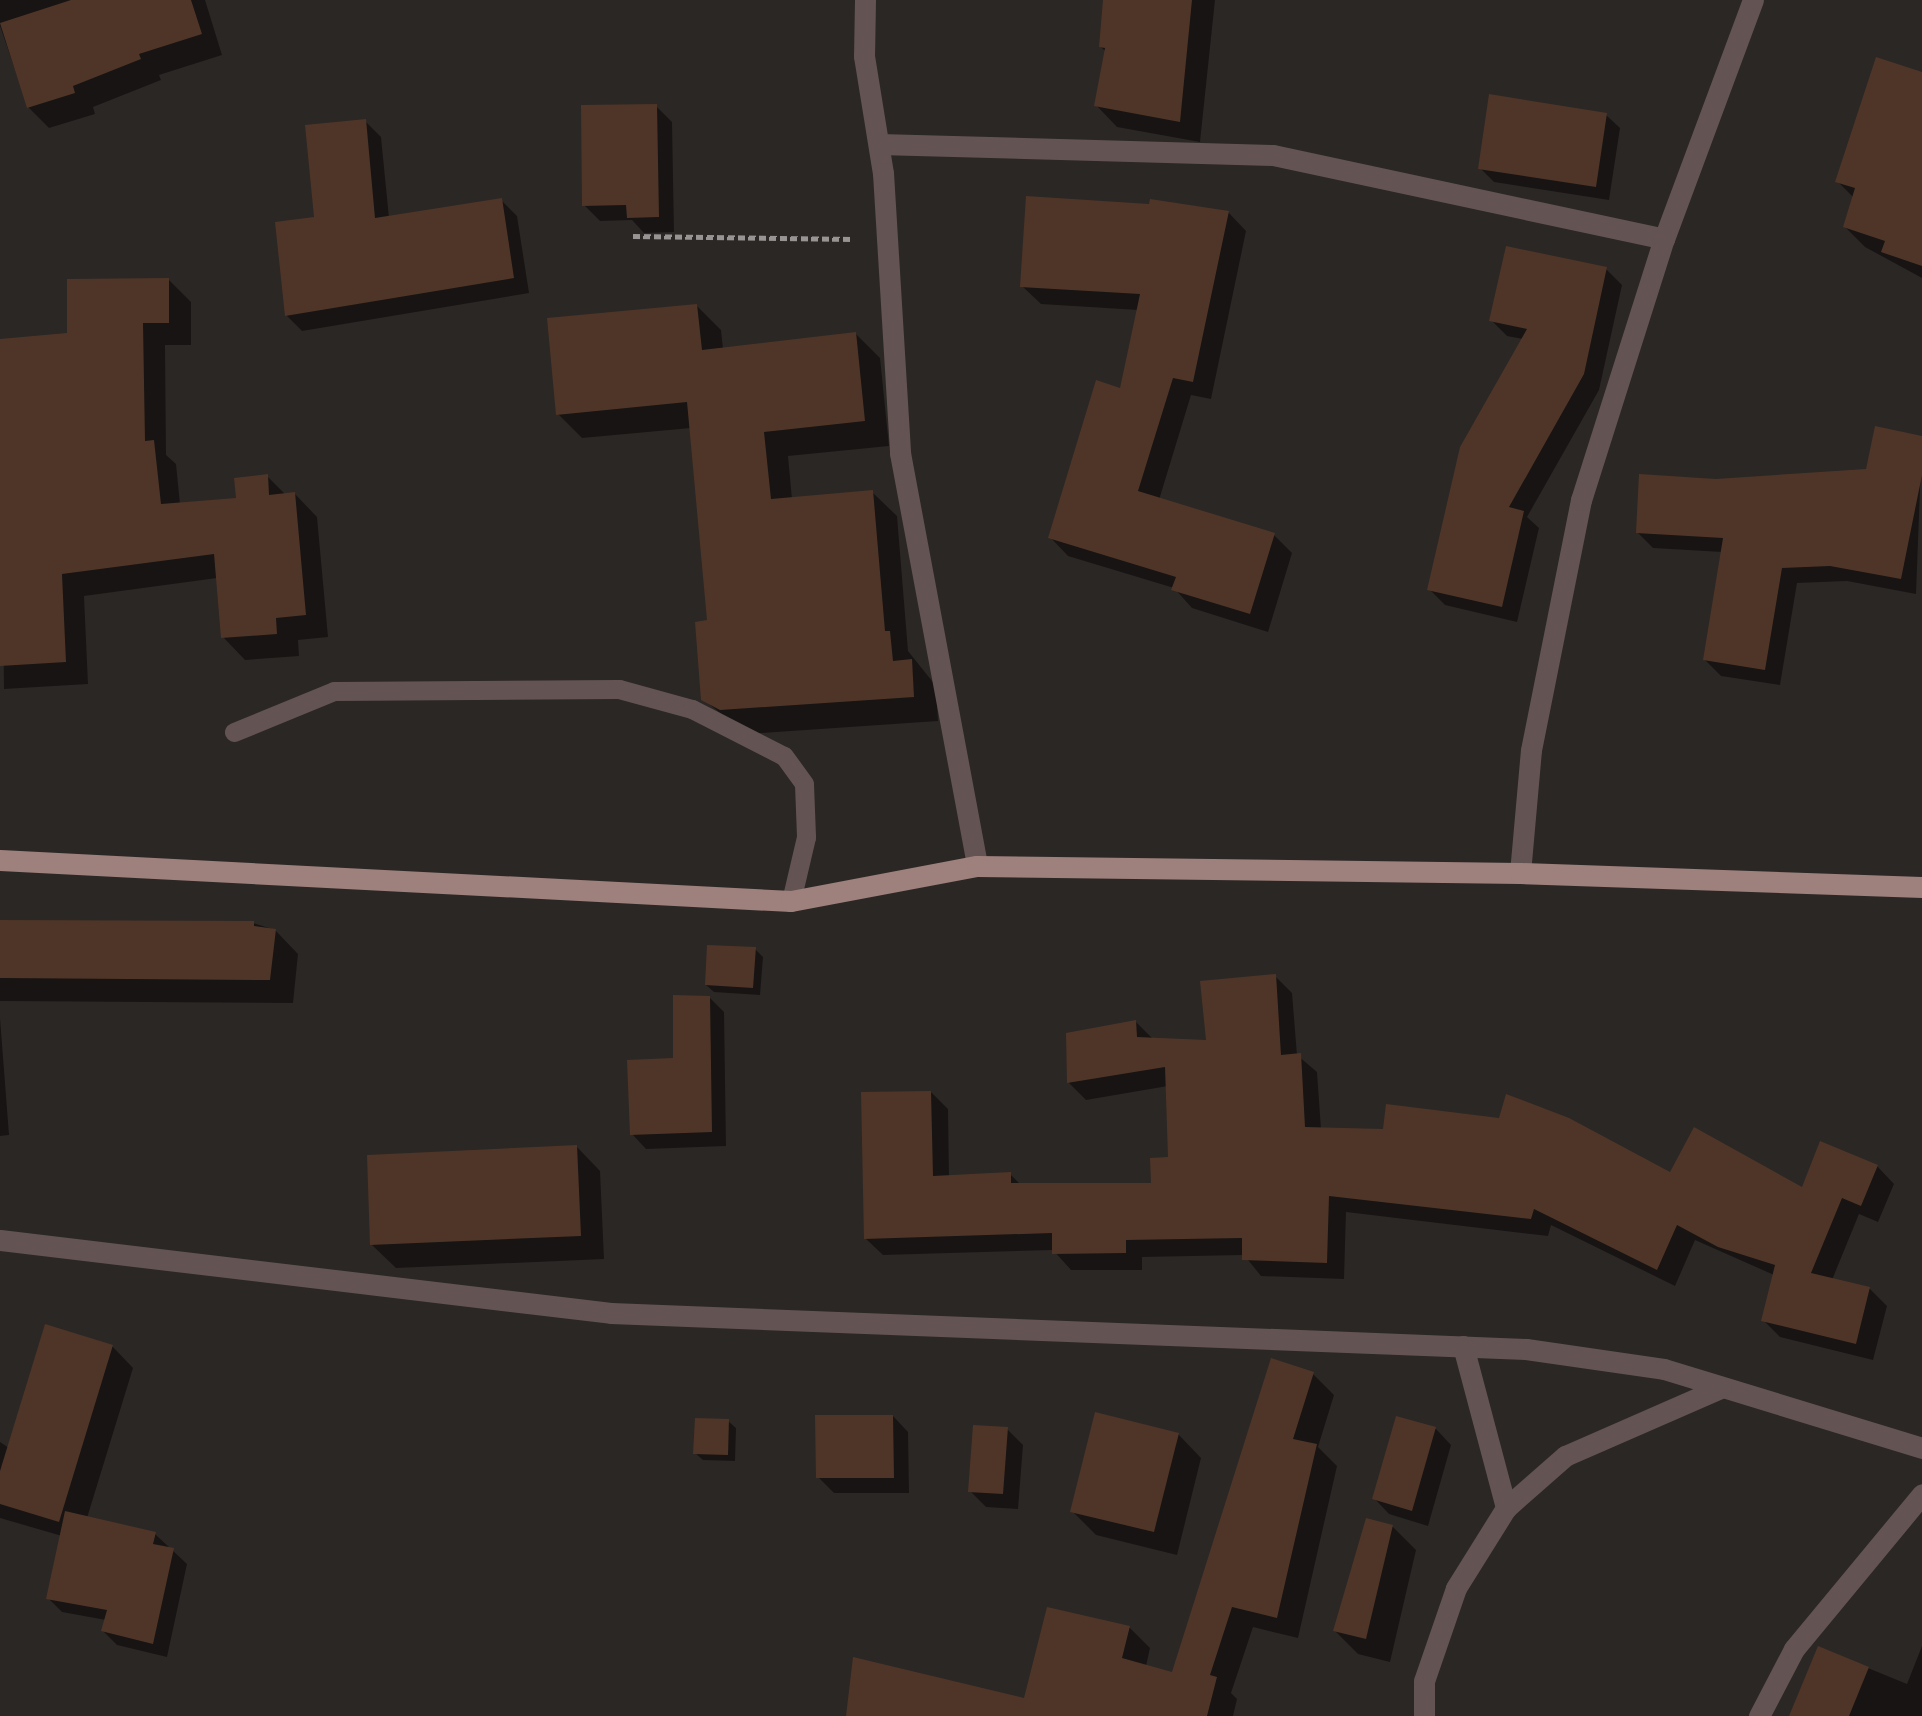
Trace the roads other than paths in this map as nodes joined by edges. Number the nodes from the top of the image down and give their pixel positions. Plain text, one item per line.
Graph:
1 (865, 0) edge
2 (1753, 0) edge
3 (879, 144) junction
4 (1664, 239) junction
5 (234, 732) dead end
6 (0, 860) edge
7 (977, 866) junction
8 (1520, 873) junction
9 (1922, 887) edge
10 (791, 901) junction
11 (0, 1240) edge
12 (1463, 1346) junction
13 (1721, 1388) junction
14 (1922, 1448) edge
15 (1922, 1494) edge
16 (1506, 1508) junction
17 (1424, 1716) edge
18 (1759, 1716) edge

1 - 3 street
2 - 4 street
3 - 4 street
3 - 7 street
4 - 8 street
5 - 10 lane
6 - 10 main road
7 - 8 main road
7 - 10 main road
8 - 9 main road
11 - 12 street
12 - 13 street
12 - 16 street
13 - 14 street
13 - 16 street
15 - 18 street
16 - 17 street

